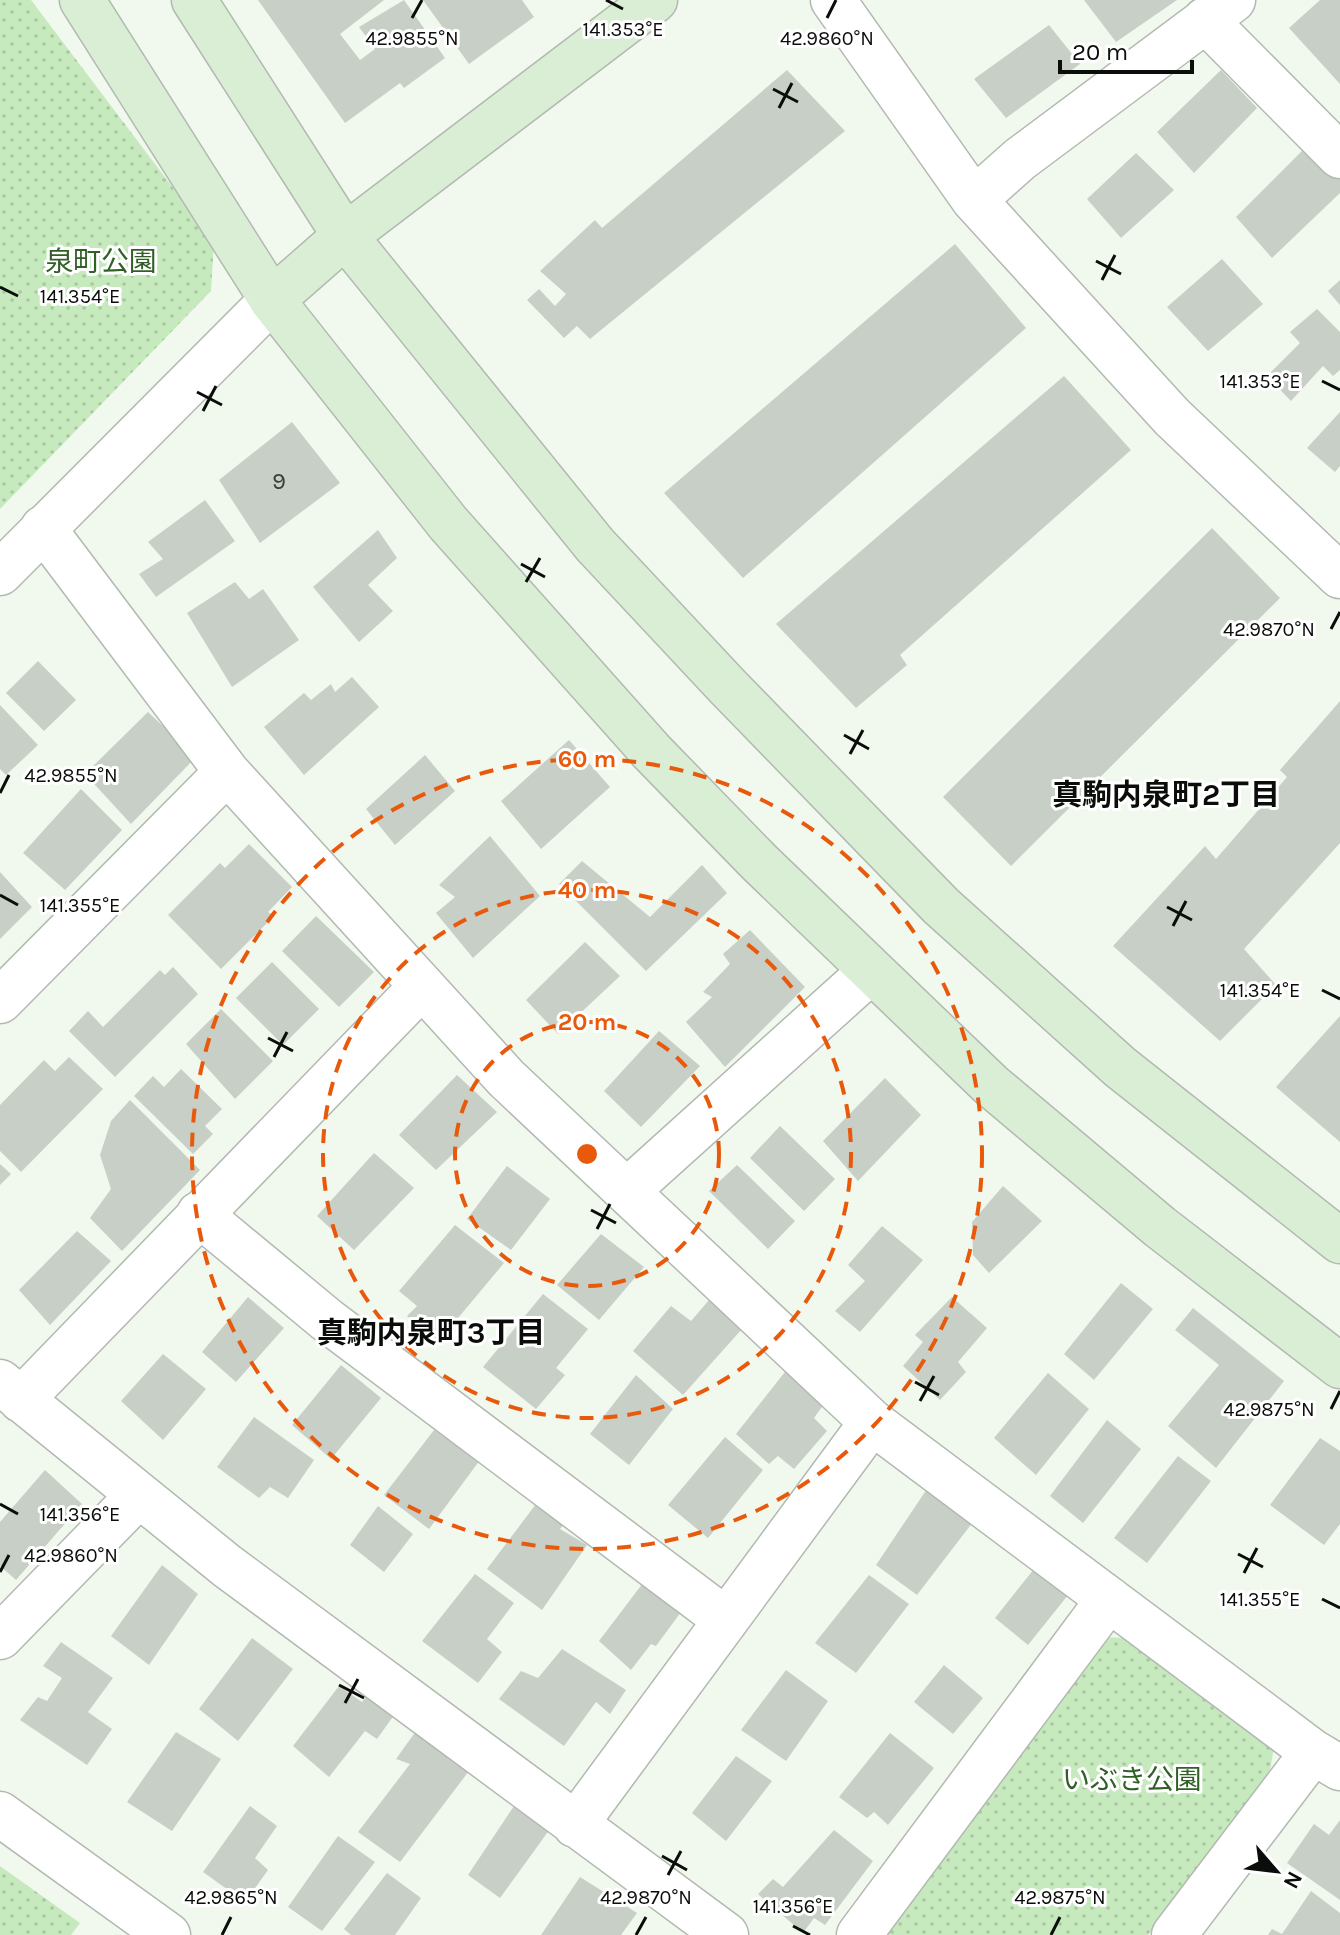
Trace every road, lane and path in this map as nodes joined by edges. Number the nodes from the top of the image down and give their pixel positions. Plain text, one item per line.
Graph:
1 (82, 0) edge
2 (194, 0) edge
3 (655, 0) edge
4 (833, 0) edge
5 (1219, 10) edge
6 (1340, 156) edge
7 (974, 200) junction
8 (345, 236) junction
9 (272, 300) junction
10 (43, 528) junction
11 (0, 573) edge
12 (1340, 576) edge
13 (227, 772) junction
14 (871, 971) junction
15 (422, 986) junction
16 (0, 1001) edge
17 (628, 1190) junction
18 (199, 1214) junction
19 (1340, 1241) edge
20 (1340, 1366) edge
21 (10, 1391) edge
22 (872, 1422) junction
23 (139, 1495) junction
24 (1109, 1599) junction
25 (725, 1619) junction
26 (0, 1637) edge
27 (1326, 1760) edge
28 (0, 1814) edge
29 (575, 1825) junction
30 (168, 1935) edge
31 (726, 1935) edge
32 (859, 1935) edge
33 (1174, 1935) edge

1 - 9 street
2 - 8 street
3 - 8 street
4 - 7 street
5 - 6 street
5 - 7 street
7 - 12 street
8 - 9 street
8 - 19 street
9 - 10 street
9 - 14 street
10 - 11 street
10 - 13 street
13 - 15 street
13 - 16 street
14 - 17 street
14 - 20 street
15 - 17 street
15 - 18 street
17 - 22 street
18 - 21 street
18 - 25 street
21 - 23 street
22 - 24 street
22 - 25 street
23 - 26 street
23 - 29 street
24 - 27 street
24 - 32 street
25 - 29 street
27 - 33 street
28 - 30 street
29 - 31 street

